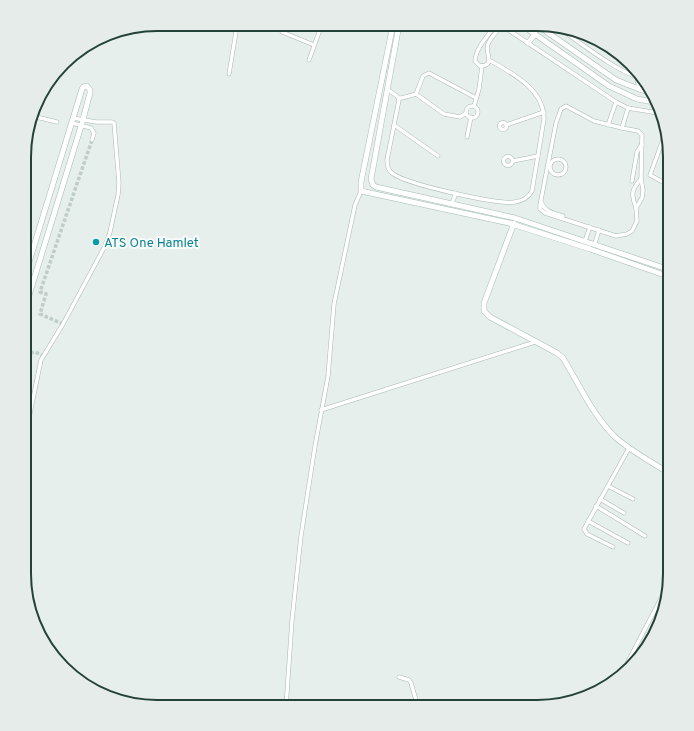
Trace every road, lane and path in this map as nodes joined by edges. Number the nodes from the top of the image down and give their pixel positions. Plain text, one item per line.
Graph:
1 (235, 31) edge
2 (319, 31) edge
3 (391, 31) edge
4 (399, 31) edge
5 (491, 31) edge
6 (497, 31) edge
7 (510, 31) edge
8 (531, 31) edge
9 (282, 32) dead end
10 (546, 32) edge
11 (535, 34) junction
12 (569, 35) edge
13 (528, 43) junction
14 (314, 45) junction
15 (309, 60) dead end
16 (490, 60) junction
17 (482, 66) junction
18 (229, 74) dead end
19 (634, 77) edge
20 (637, 80) edge
21 (387, 89) junction
22 (639, 89) junction
23 (644, 90) edge
24 (416, 94) junction
25 (398, 98) junction
26 (476, 98) junction
27 (650, 101) edge
28 (616, 102) junction
29 (474, 106) junction
30 (628, 108) junction
31 (544, 112) junction
32 (654, 112) edge
33 (466, 113) junction
34 (38, 117) edge
35 (471, 117) junction
36 (73, 120) junction
37 (57, 122) dead end
38 (82, 122) junction
39 (608, 124) junction
40 (394, 125) junction
41 (506, 125) dead end
42 (622, 128) junction
43 (467, 137) dead end
44 (92, 140) tunnel mouth
45 (662, 141) edge
46 (643, 143) junction
47 (438, 156) dead end
48 (538, 156) junction
49 (549, 159) junction
50 (513, 161) dead end
51 (553, 162) junction
52 (551, 170) junction
53 (546, 172) junction
54 (641, 179) junction
55 (632, 181) dead end
56 (663, 182) edge
57 (361, 191) junction
58 (456, 193) junction
59 (540, 201) junction
60 (452, 203) junction
61 (636, 208) junction
62 (562, 216) dead end
63 (515, 218) junction
64 (590, 227) junction
65 (512, 228) junction
66 (599, 230) junction
67 (585, 240) junction
68 (594, 244) junction
69 (31, 256) edge
70 (663, 268) edge
71 (663, 275) edge
72 (31, 289) edge
73 (535, 342) junction
74 (31, 407) edge
75 (321, 410) junction
76 (629, 448) junction
77 (663, 470) edge
78 (608, 486) junction
79 (600, 499) junction
80 (633, 499) dead end
81 (596, 506) junction
82 (624, 513) dead end
83 (588, 521) junction
84 (645, 536) dead end
85 (628, 543) dead end
86 (613, 547) dead end
87 (660, 600) edge
88 (628, 661) edge
89 (399, 677) dead end
90 (286, 700) edge
91 (416, 700) edge

1 - 18 street
2 - 14 street
3 - 57 street
4 - 21 street
5 - 17 street
6 - 16 street
7 - 13 street
8 - 11 street
9 - 14 street
10 - 22 street
11 - 13 street
11 - 27 street
12 - 19 street
13 - 28 street
14 - 15 street
16 - 17 street
16 - 31 street
17 - 26 street
20 - 22 street
21 - 25 street
21 - 60 street
22 - 23 street
24 - 25 street
24 - 26 street
24 - 33 street
25 - 40 street
26 - 29 street
28 - 30 street
28 - 39 street
29 - 33 street
29 - 35 street
30 - 32 street
30 - 42 street
31 - 41 street
31 - 48 street
33 - 35 street
34 - 37 street
35 - 43 street
36 - 38 street
36 - 38 street
36 - 69 street
38 - 44 street
38 - 72 street
38 - 74 street
39 - 42 street
39 - 49 street
40 - 47 street
40 - 58 street
42 - 46 street
45 - 56 street
46 - 54 street
46 - 55 street
48 - 50 street
48 - 58 street
49 - 51 street
49 - 53 street
51 - 52 street
51 - 52 street
52 - 53 street
53 - 59 street
54 - 61 street
54 - 61 street
57 - 65 street
57 - 75 street
58 - 60 street
59 - 62 street
59 - 64 street
60 - 63 street
61 - 66 street
63 - 65 street
63 - 67 street
64 - 66 street
64 - 67 street
65 - 71 street
65 - 73 street
66 - 68 street
67 - 68 street
68 - 70 street
73 - 75 street
73 - 76 street
75 - 90 street
76 - 77 street
76 - 78 street
78 - 79 street
78 - 80 street
79 - 81 street
79 - 82 street
81 - 83 street
81 - 84 street
83 - 85 street
83 - 86 street
87 - 88 street
89 - 91 street

